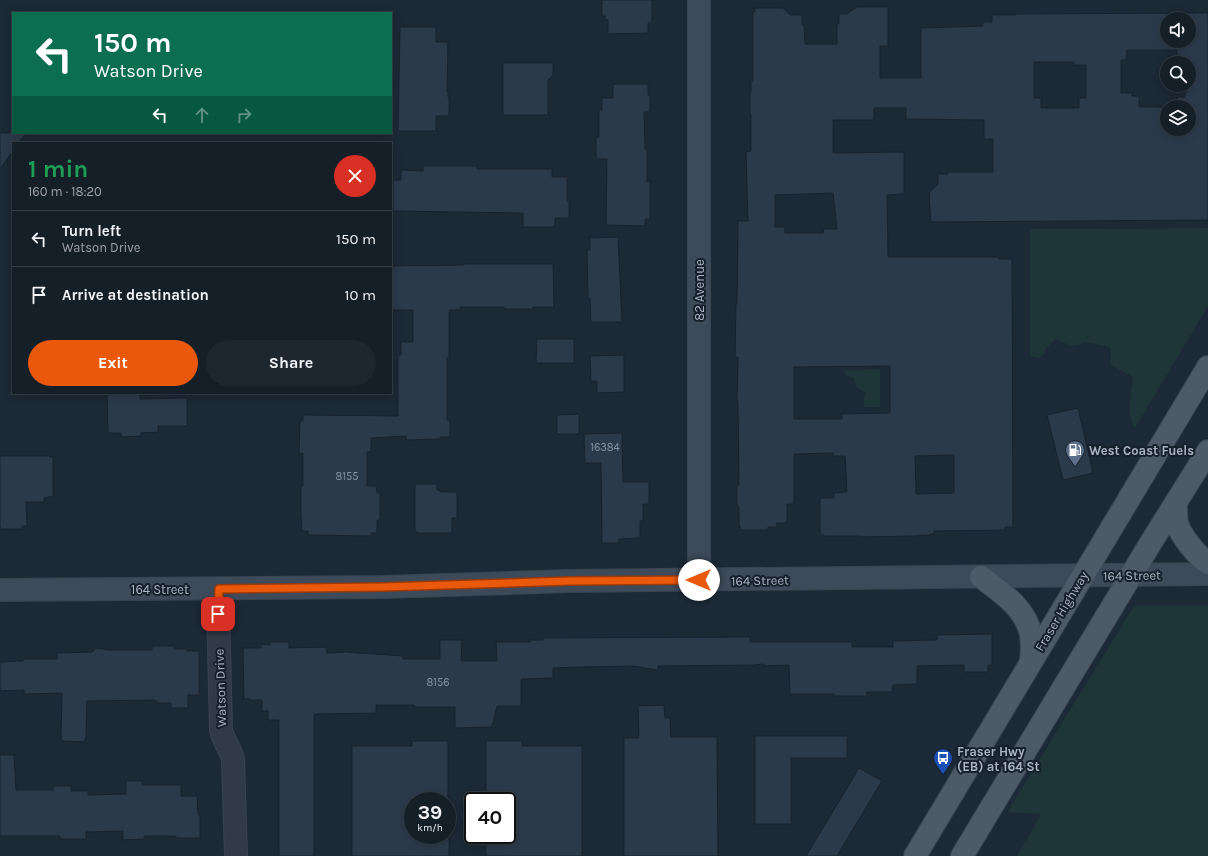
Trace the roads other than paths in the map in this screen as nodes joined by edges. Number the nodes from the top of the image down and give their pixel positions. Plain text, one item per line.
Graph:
1 (699, 0) edge
2 (1208, 367) edge
3 (1208, 451) edge
4 (1176, 504) junction
5 (1208, 563) edge
6 (1208, 574) edge
7 (1082, 576) junction
8 (1132, 576) junction
9 (980, 577) junction
10 (699, 580) junction
11 (219, 589) junction
12 (0, 590) edge
13 (1032, 660) junction
14 (236, 856) edge
15 (915, 856) edge
16 (962, 856) edge

1 - 10 street, 82 Avenue
2 - 7 main road, Fraser Highway
3 - 4 main road
4 - 5 main road
4 - 8 main road
6 - 8 street, 164 Street
7 - 8 street, 164 Street
7 - 9 street, 164 Street
7 - 13 main road, Fraser Highway
8 - 16 main road
9 - 10 street, 164 Street
9 - 13 main road
10 - 11 street, 164 Street
11 - 12 street, 164 Street
11 - 14 street, Watson Drive
13 - 15 main road, Fraser Highway

